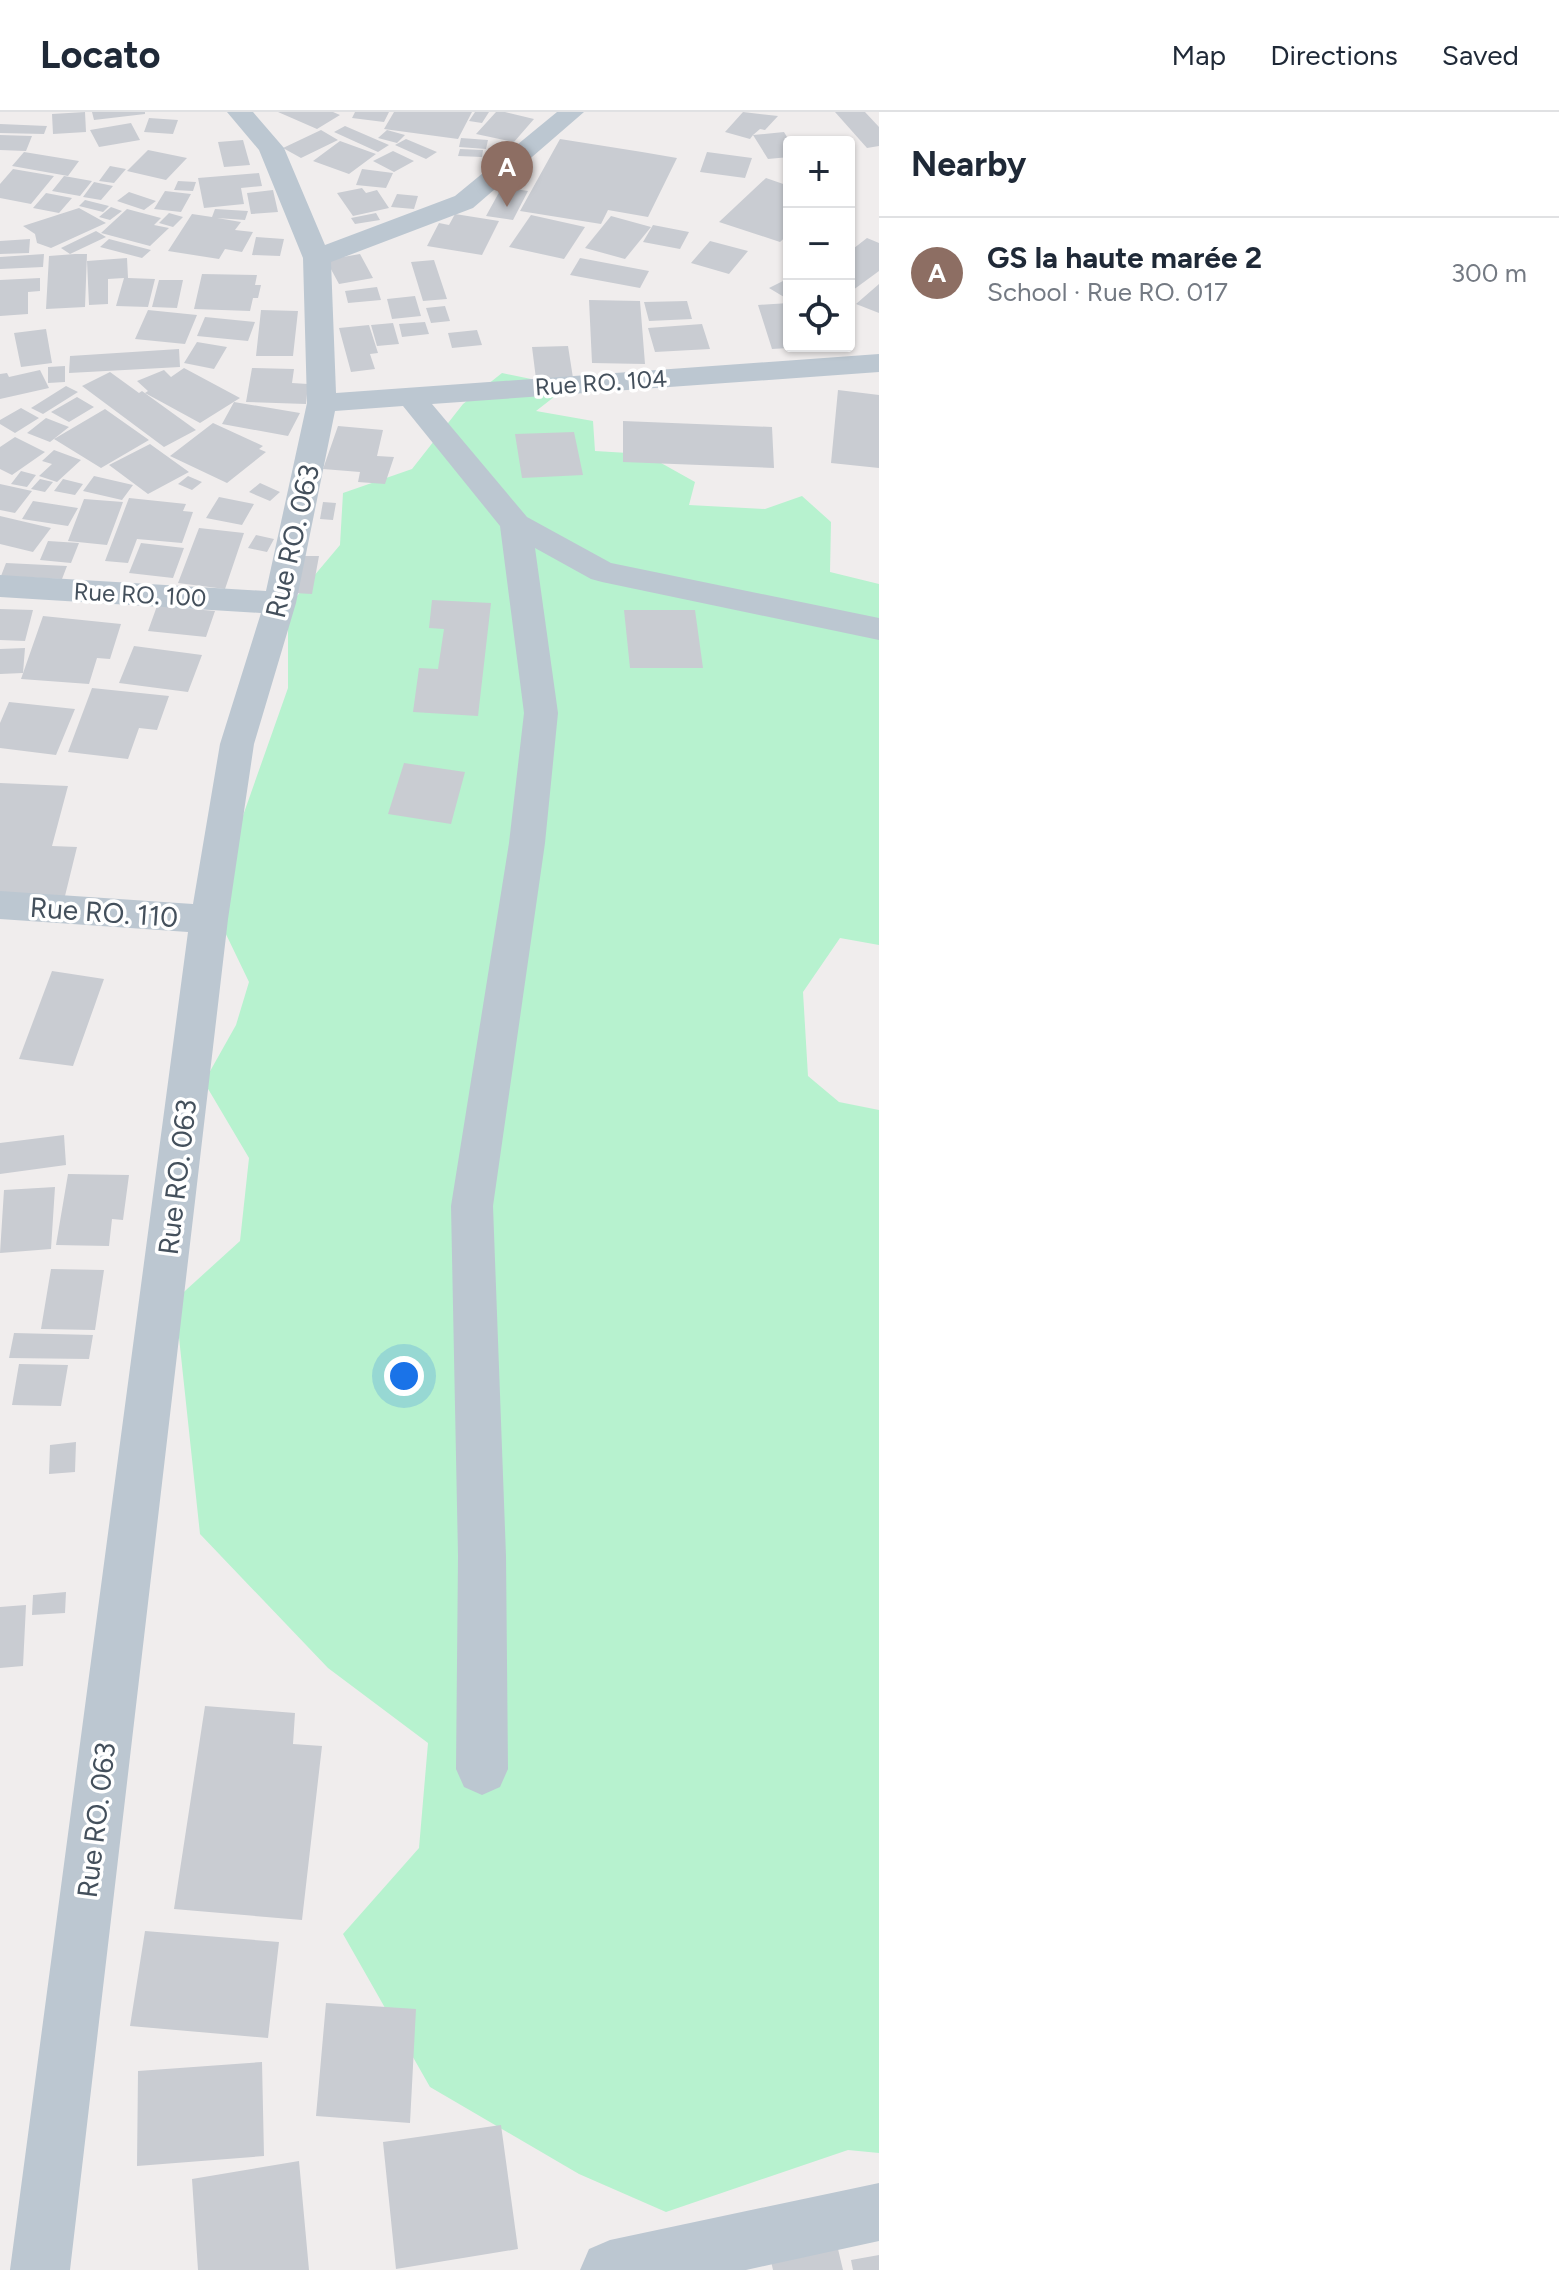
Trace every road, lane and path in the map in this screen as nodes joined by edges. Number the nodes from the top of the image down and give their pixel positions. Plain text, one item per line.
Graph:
1 (239, 112) edge
2 (572, 112) edge
3 (317, 258) junction
4 (879, 363) edge
5 (411, 397) junction
6 (322, 403) junction
7 (516, 524) junction
8 (0, 586) edge
9 (280, 603) junction
10 (879, 629) edge
11 (0, 905) edge
12 (209, 919) junction
13 (482, 1769) dead end
14 (879, 2212) edge
15 (40, 2270) edge
16 (610, 2270) edge

1 - 3 street, Rue RO. 063
2 - 3 street
3 - 6 street, Rue RO. 063
4 - 5 street, Rue RO. 104
5 - 6 street, Rue RO. 104
5 - 7 street
6 - 9 street, Rue RO. 063
7 - 10 street
7 - 13 street
8 - 9 street, Rue RO. 100
9 - 12 street, Rue RO. 063
11 - 12 street, Rue RO. 110
12 - 15 street, Rue RO. 063
14 - 16 street

